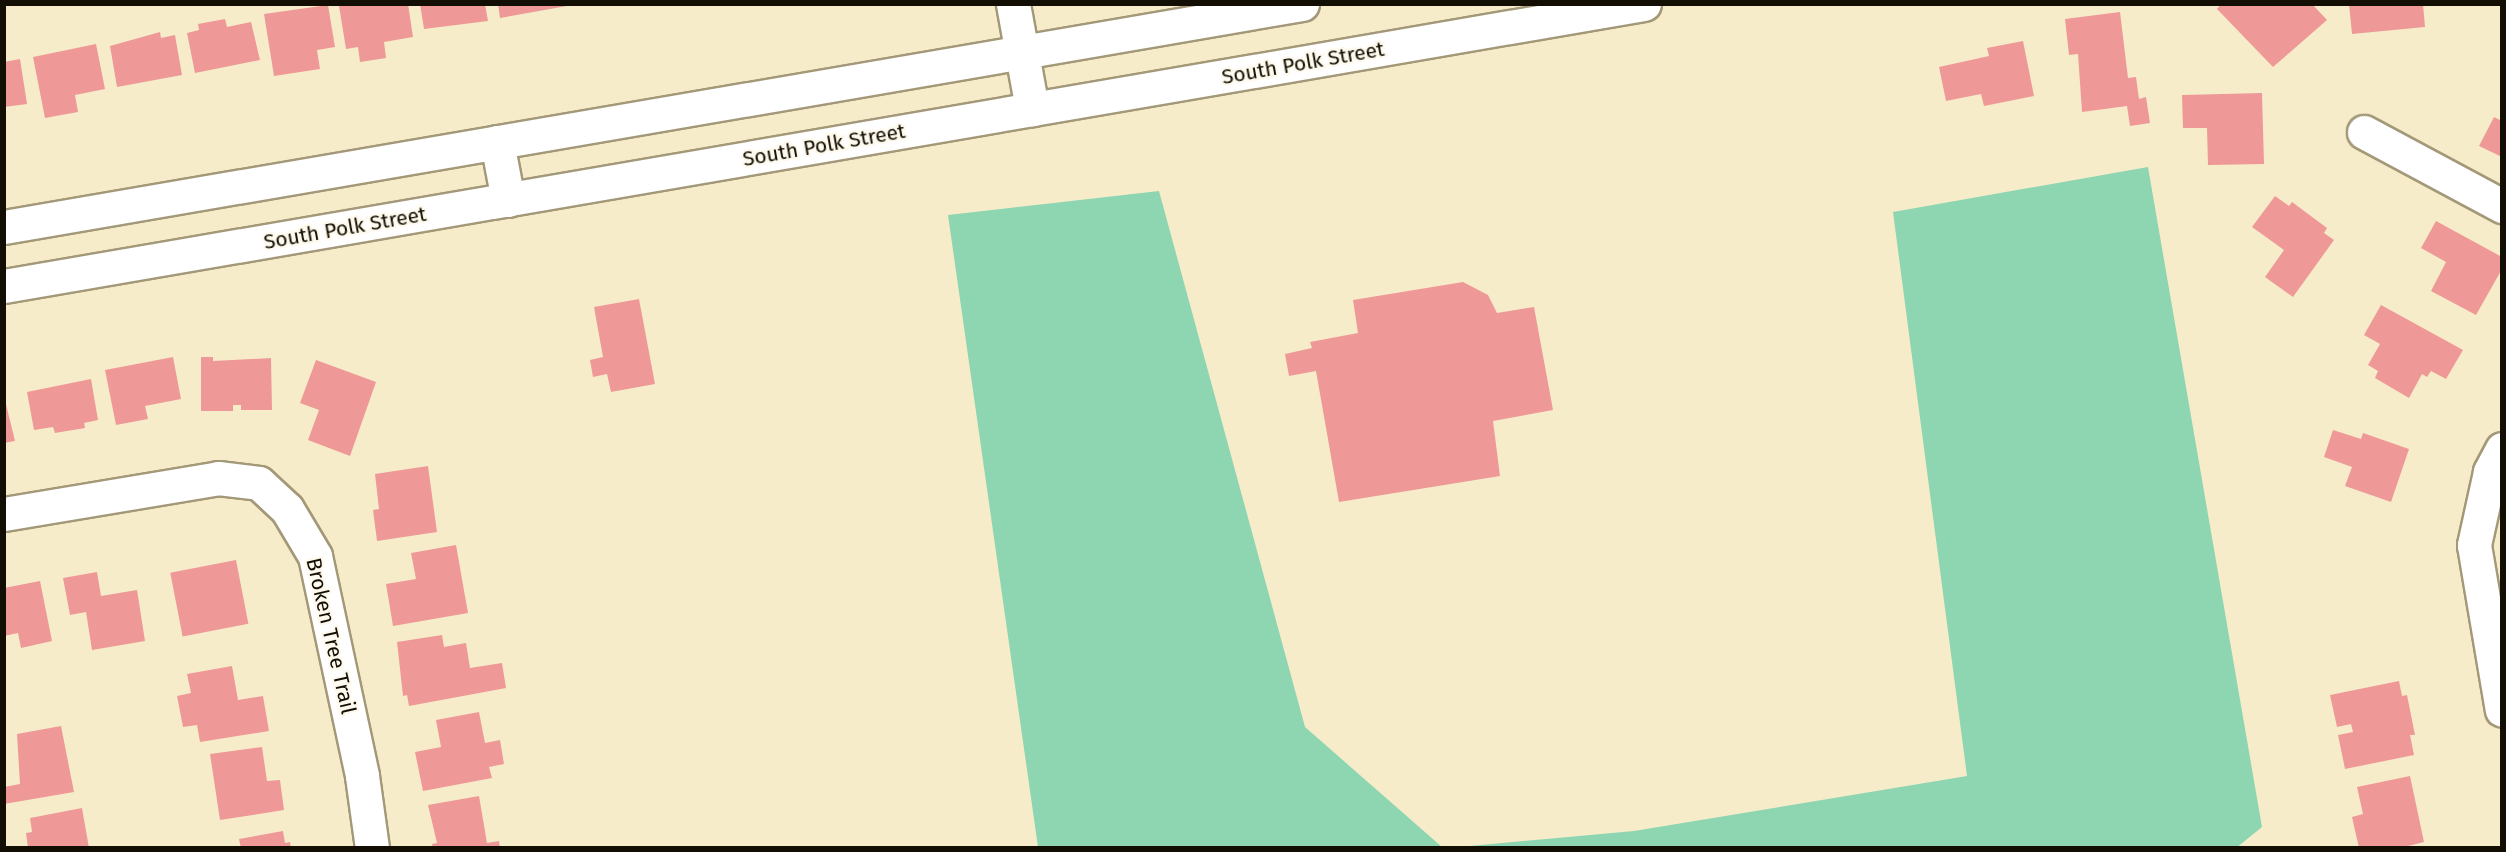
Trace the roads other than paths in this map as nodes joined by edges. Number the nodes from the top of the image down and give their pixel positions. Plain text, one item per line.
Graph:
1 (1013, 4) edge
2 (1302, 4) edge
3 (1644, 4) edge
4 (1021, 52) junction
5 (1032, 110) junction
6 (2364, 132) dead end
7 (497, 142) junction
8 (508, 200) junction
9 (2502, 206) edge
10 (4, 227) edge
11 (4, 286) edge
12 (2502, 449) edge
13 (4, 514) edge
14 (2502, 710) edge
15 (372, 848) edge

1 - 4 main road
2 - 4 main road
3 - 5 main road, South Polk Street
4 - 5 main road
4 - 7 main road
5 - 8 main road, South Polk Street
6 - 9 main road
7 - 8 main road
7 - 10 main road
8 - 11 main road, South Polk Street
12 - 14 main road
13 - 15 main road, Broken Tree Trail

